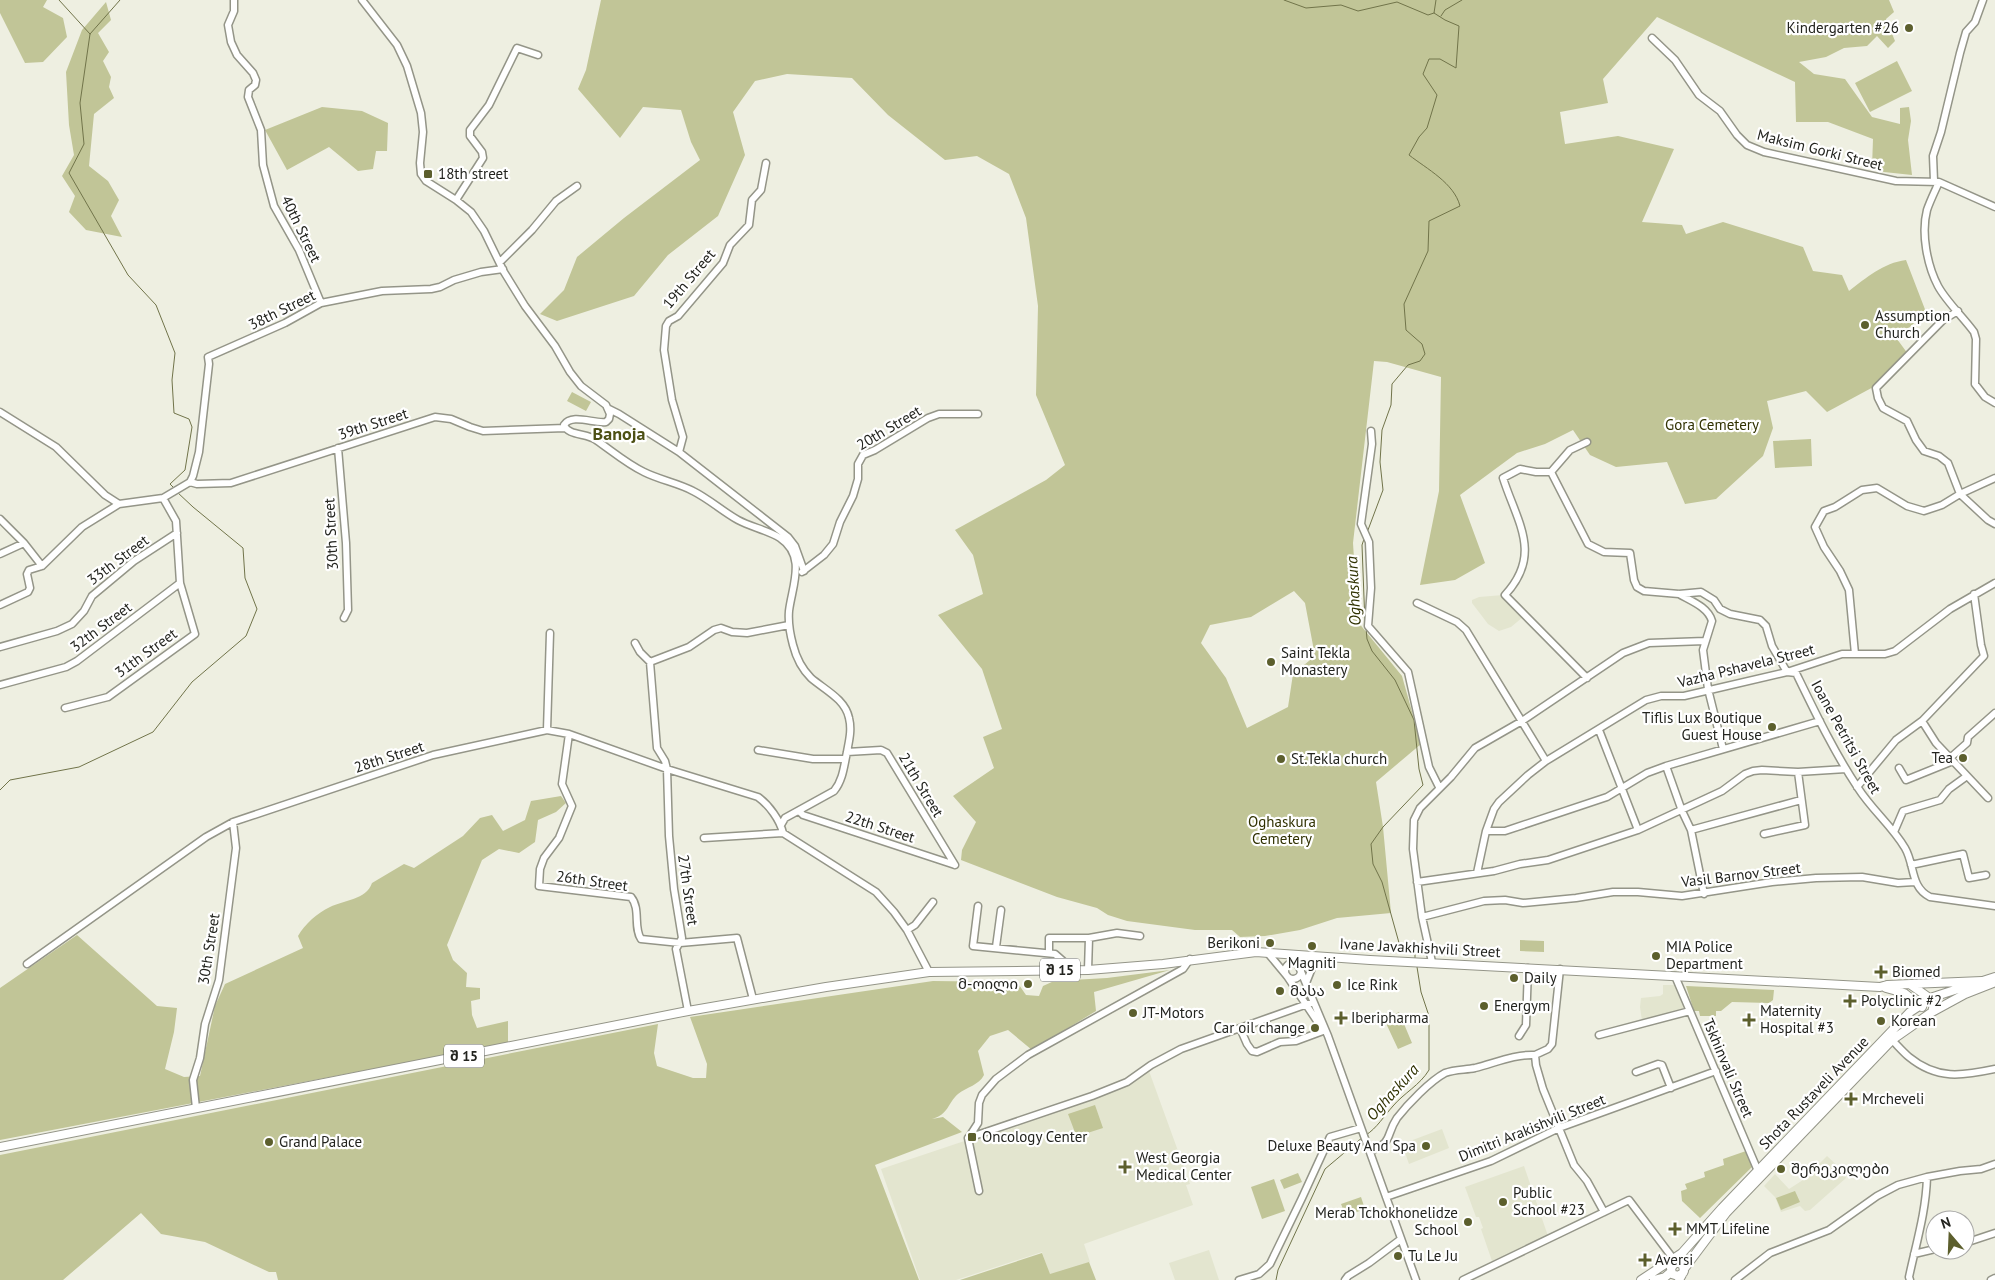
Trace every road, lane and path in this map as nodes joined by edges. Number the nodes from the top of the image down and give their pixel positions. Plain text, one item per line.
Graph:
1 (234, 0) edge
2 (362, 0) edge
3 (1983, 0) edge
4 (1652, 38) dead end
5 (538, 54) dead end
6 (766, 163) dead end
7 (1937, 181) junction
8 (577, 186) dead end
9 (456, 200) junction
10 (1995, 207) edge
11 (500, 262) junction
12 (503, 269) junction
13 (320, 303) junction
14 (1958, 311) junction
15 (1995, 403) edge
16 (609, 409) junction
17 (0, 412) edge
18 (978, 414) dead end
19 (565, 428) junction
20 (1371, 431) dead end
21 (1587, 442) dead end
22 (338, 448) junction
23 (679, 452) junction
24 (1551, 472) junction
25 (1995, 478) edge
26 (190, 482) junction
27 (1960, 494) junction
28 (163, 498) junction
29 (119, 504) junction
30 (0, 520) edge
31 (1995, 524) edge
32 (177, 534) junction
33 (24, 543) junction
34 (0, 554) edge
35 (42, 566) junction
36 (804, 571) junction
37 (797, 576) junction
38 (1995, 583) edge
39 (180, 584) junction
40 (1679, 594) junction
41 (1974, 594) junction
42 (1417, 603) dead end
43 (0, 606) edge
44 (344, 618) dead end
45 (789, 625) junction
46 (550, 633) dead end
47 (1705, 641) junction
48 (635, 643) dead end
49 (0, 647) edge
50 (1855, 654) junction
51 (650, 662) junction
52 (1798, 670) junction
53 (1787, 672) junction
54 (1587, 678) junction
55 (0, 685) edge
56 (1708, 690) junction
57 (65, 708) dead end
58 (1995, 713) edge
59 (1820, 720) junction
60 (1522, 721) junction
61 (1922, 721) junction
62 (547, 730) junction
63 (1599, 730) junction
64 (569, 734) junction
65 (1723, 749) junction
66 (758, 750) dead end
67 (847, 752) junction
68 (845, 759) junction
69 (1952, 760) junction
70 (1546, 761) junction
71 (1666, 766) junction
72 (1899, 768) dead end
73 (1846, 769) junction
74 (667, 770) junction
75 (1798, 772) junction
76 (1967, 776) junction
77 (1439, 787) junction
78 (1857, 787) junction
79 (1623, 789) junction
80 (1988, 798) dead end
81 (1801, 800) junction
82 (799, 811) junction
83 (1682, 811) junction
84 (233, 822) junction
85 (781, 825) junction
86 (1638, 830) junction
87 (1691, 830) junction
88 (1486, 831) junction
89 (1894, 832) junction
90 (783, 834) junction
91 (1764, 834) dead end
92 (704, 838) dead end
93 (955, 865) joint
94 (1911, 865) junction
95 (1477, 874) junction
96 (1986, 875) dead end
97 (1417, 882) junction
98 (1915, 882) junction
99 (1704, 894) junction
100 (933, 902) dead end
101 (978, 906) dead end
102 (1995, 906) edge
103 (1001, 910) dead end
104 (1422, 917) junction
105 (907, 930) junction
106 (1140, 936) dead end
107 (1089, 938) junction
108 (680, 943) junction
109 (996, 948) junction
110 (1267, 952) junction
111 (1049, 953) junction
112 (1291, 955) junction
113 (1321, 957) junction
114 (1190, 960) junction
115 (1432, 962) junction
116 (27, 964) dead end
117 (1287, 967) junction
118 (1528, 968) junction
119 (1300, 969) junction
120 (1560, 969) junction
121 (1065, 970) junction
122 (1088, 970) junction
123 (929, 972) junction
124 (1287, 976) junction
125 (1675, 976) junction
126 (1995, 978) edge
127 (1982, 981) junction
128 (1995, 982) edge
129 (1306, 984) junction
130 (1910, 984) junction
131 (1880, 987) junction
132 (753, 999) junction
133 (1930, 999) junction
134 (1313, 1002) junction
135 (1307, 1005) junction
136 (1919, 1005) junction
137 (688, 1011) junction
138 (1690, 1011) junction
139 (1932, 1012) junction
140 (1240, 1028) junction
141 (1325, 1033) junction
142 (1600, 1035) dead end
143 (1519, 1036) dead end
144 (1892, 1040) junction
145 (1536, 1054) junction
146 (1995, 1069) edge
147 (1716, 1071) junction
148 (1636, 1072) dead end
149 (1671, 1088) junction
150 (196, 1108) junction
151 (1560, 1128) junction
152 (1362, 1130) junction
153 (968, 1138) junction
154 (0, 1147) edge
155 (1370, 1151) junction
156 (1995, 1164) edge
157 (1758, 1171) junction
158 (1927, 1177) junction
159 (979, 1191) dead end
160 (1386, 1197) junction
161 (1604, 1212) junction
162 (1995, 1233) edge
163 (1402, 1239) junction
164 (1975, 1239) edge
165 (1925, 1251) edge
166 (1914, 1254) junction
167 (1676, 1270) edge
168 (1995, 1278) edge
169 (1907, 1279) edge
170 (1239, 1280) edge
171 (1345, 1280) edge
172 (1416, 1280) edge
173 (1463, 1280) edge
174 (1641, 1280) edge
175 (1654, 1280) edge
176 (1735, 1280) edge
177 (1991, 1280) edge

1 - 13 street, 40th Street
2 - 9 street
3 - 7 street
4 - 7 street, Maksim Gorki Street
5 - 9 street
6 - 23 street, 19th Street
7 - 10 street, Maksim Gorki Street
7 - 14 street
8 - 11 street
9 - 11 street
11 - 12 street
12 - 13 street, 38th Street
12 - 16 street
13 - 26 street, 38th Street
14 - 15 street
14 - 27 street
16 - 19 street
16 - 23 street
17 - 29 street
18 - 36 street, 20th Street
19 - 22 street, 39th Street
19 - 37 street
20 - 77 street
21 - 24 street
22 - 26 street, 39th Street
22 - 44 street, 30th Street
23 - 36 street
24 - 40 street
24 - 54 street
25 - 27 street
26 - 28 street
27 - 31 street
27 - 50 street
28 - 29 street
28 - 32 street, 31th Street
29 - 35 street
30 - 33 street
32 - 39 street, 31th Street
32 - 49 street, 33th Street
33 - 34 street
33 - 35 street
35 - 43 street
36 - 37 street, 20th Street
37 - 45 street
38 - 41 street, Vazha Pshavela Street
39 - 55 street, 32th Street
39 - 57 street, 31th Street
40 - 47 street
40 - 53 street
41 - 50 street, Vazha Pshavela Street
41 - 61 street
42 - 60 street
45 - 51 street
45 - 67 street
46 - 62 street
47 - 54 street
47 - 56 street
48 - 51 street
50 - 52 street, Vazha Pshavela Street
51 - 74 street
52 - 53 street, Vazha Pshavela Street
52 - 59 street, Ioane Petritsi Street
53 - 56 street, Vazha Pshavela Street
54 - 60 street
56 - 63 street, Vazha Pshavela Street
56 - 65 street
58 - 69 street
59 - 65 street
59 - 73 street, Ioane Petritsi Street
60 - 70 street
60 - 77 street
61 - 69 street
61 - 78 street
62 - 64 street, 28th Street
62 - 84 street, 28th Street
63 - 70 street, Vazha Pshavela Street
63 - 79 street
64 - 74 street, 28th Street
64 - 108 street, 26th Street
65 - 71 street
66 - 68 street
67 - 68 street
67 - 93 street, 21th Street
68 - 82 street
69 - 72 street
69 - 76 street
70 - 88 street, Vazha Pshavela Street
71 - 79 street
71 - 83 street
73 - 75 street
73 - 78 street, Ioane Petritsi Street
74 - 85 street, 28th Street
74 - 108 street, 27th Street
75 - 81 street
75 - 83 street
76 - 80 street
76 - 89 street
77 - 97 street
78 - 89 street, Ioane Petritsi Street
79 - 86 street
79 - 88 street
81 - 87 street
81 - 91 street
82 - 85 street
82 - 93 street, 22th Street
83 - 86 street
83 - 87 street
84 - 116 street, 28th Street
84 - 150 street, 30th Street
85 - 90 street
86 - 95 street
87 - 99 street
88 - 95 street, Vazha Pshavela Street
89 - 94 street, Ioane Petritsi Street
90 - 92 street
90 - 105 street
94 - 96 street
94 - 98 street, Ioane Petritsi Street
95 - 97 street
97 - 104 street
98 - 99 street, Vasil Barnov Street
98 - 102 street
99 - 104 street, Vasil Barnov Street
100 - 105 street
101 - 109 street
103 - 109 street
104 - 115 street
105 - 123 street
106 - 107 street
107 - 111 street
107 - 122 street
108 - 132 street, 26th Street
108 - 137 street, 27th Street
109 - 111 street
110 - 112 main road, Ivane Javakhishvili Street
110 - 114 main road, Ivane Javakhishvili Street / შ 15
110 - 124 street
111 - 121 street
112 - 113 main road, Ivane Javakhishvili Street
112 - 117 street
112 - 119 street
113 - 115 main road, Ivane Javakhishvili Street
113 - 129 street
114 - 122 main road, Ivane Javakhishvili Street / შ 15
114 - 153 street
115 - 118 main road, Ivane Javakhishvili Street
117 - 119 street
117 - 124 street
118 - 120 main road, Ivane Javakhishvili Street
118 - 143 street
119 - 124 street
119 - 129 street
120 - 125 main road, Ivane Javakhishvili Street
120 - 145 street
121 - 122 main road, Ivane Javakhishvili Street / შ 15
121 - 123 main road, Ivane Javakhishvili Street / შ 15
123 - 132 main road, შ 15
124 - 135 street
125 - 131 main road, Ivane Javakhishvili Street
125 - 138 street, Tskhinvali Street
126 - 127 main road, Shota Rustaveli Avenue
127 - 130 main road, Ivane Javakhishvili Street
127 - 133 main road, Shota Rustaveli Avenue
128 - 139 main road, Shota Rustaveli Avenue
129 - 134 street
130 - 131 main road, Ivane Javakhishvili Street
130 - 133 main road
131 - 136 main road
132 - 137 main road, შ 15
133 - 136 main road, Shota Rustaveli Avenue
133 - 139 main road
134 - 135 street
134 - 141 street
135 - 140 street
135 - 141 street
136 - 139 main road
136 - 157 main road, Shota Rustaveli Avenue
137 - 150 main road, შ 15
138 - 142 street
138 - 147 street, Tskhinvali Street
139 - 144 main road, Shota Rustaveli Avenue
140 - 141 street
140 - 153 street
141 - 152 street
144 - 146 street
144 - 167 main road, Shota Rustaveli Avenue
145 - 151 street
145 - 155 street
147 - 149 street, Dimitri Arakishvili Street
147 - 157 street, Tskhinvali Street
148 - 149 street
149 - 151 street, Dimitri Arakishvili Street
150 - 154 main road, შ 15
151 - 160 street, Dimitri Arakishvili Street
151 - 161 street
152 - 155 street
152 - 170 street
153 - 159 street
155 - 160 street
156 - 158 street
157 - 167 main road, Shota Rustaveli Avenue
158 - 166 street
158 - 176 street
160 - 163 street
161 - 167 street
161 - 173 street
162 - 164 street
163 - 171 street
163 - 172 street
165 - 166 street
166 - 169 street
167 - 174 main road
167 - 175 main road
168 - 177 street

